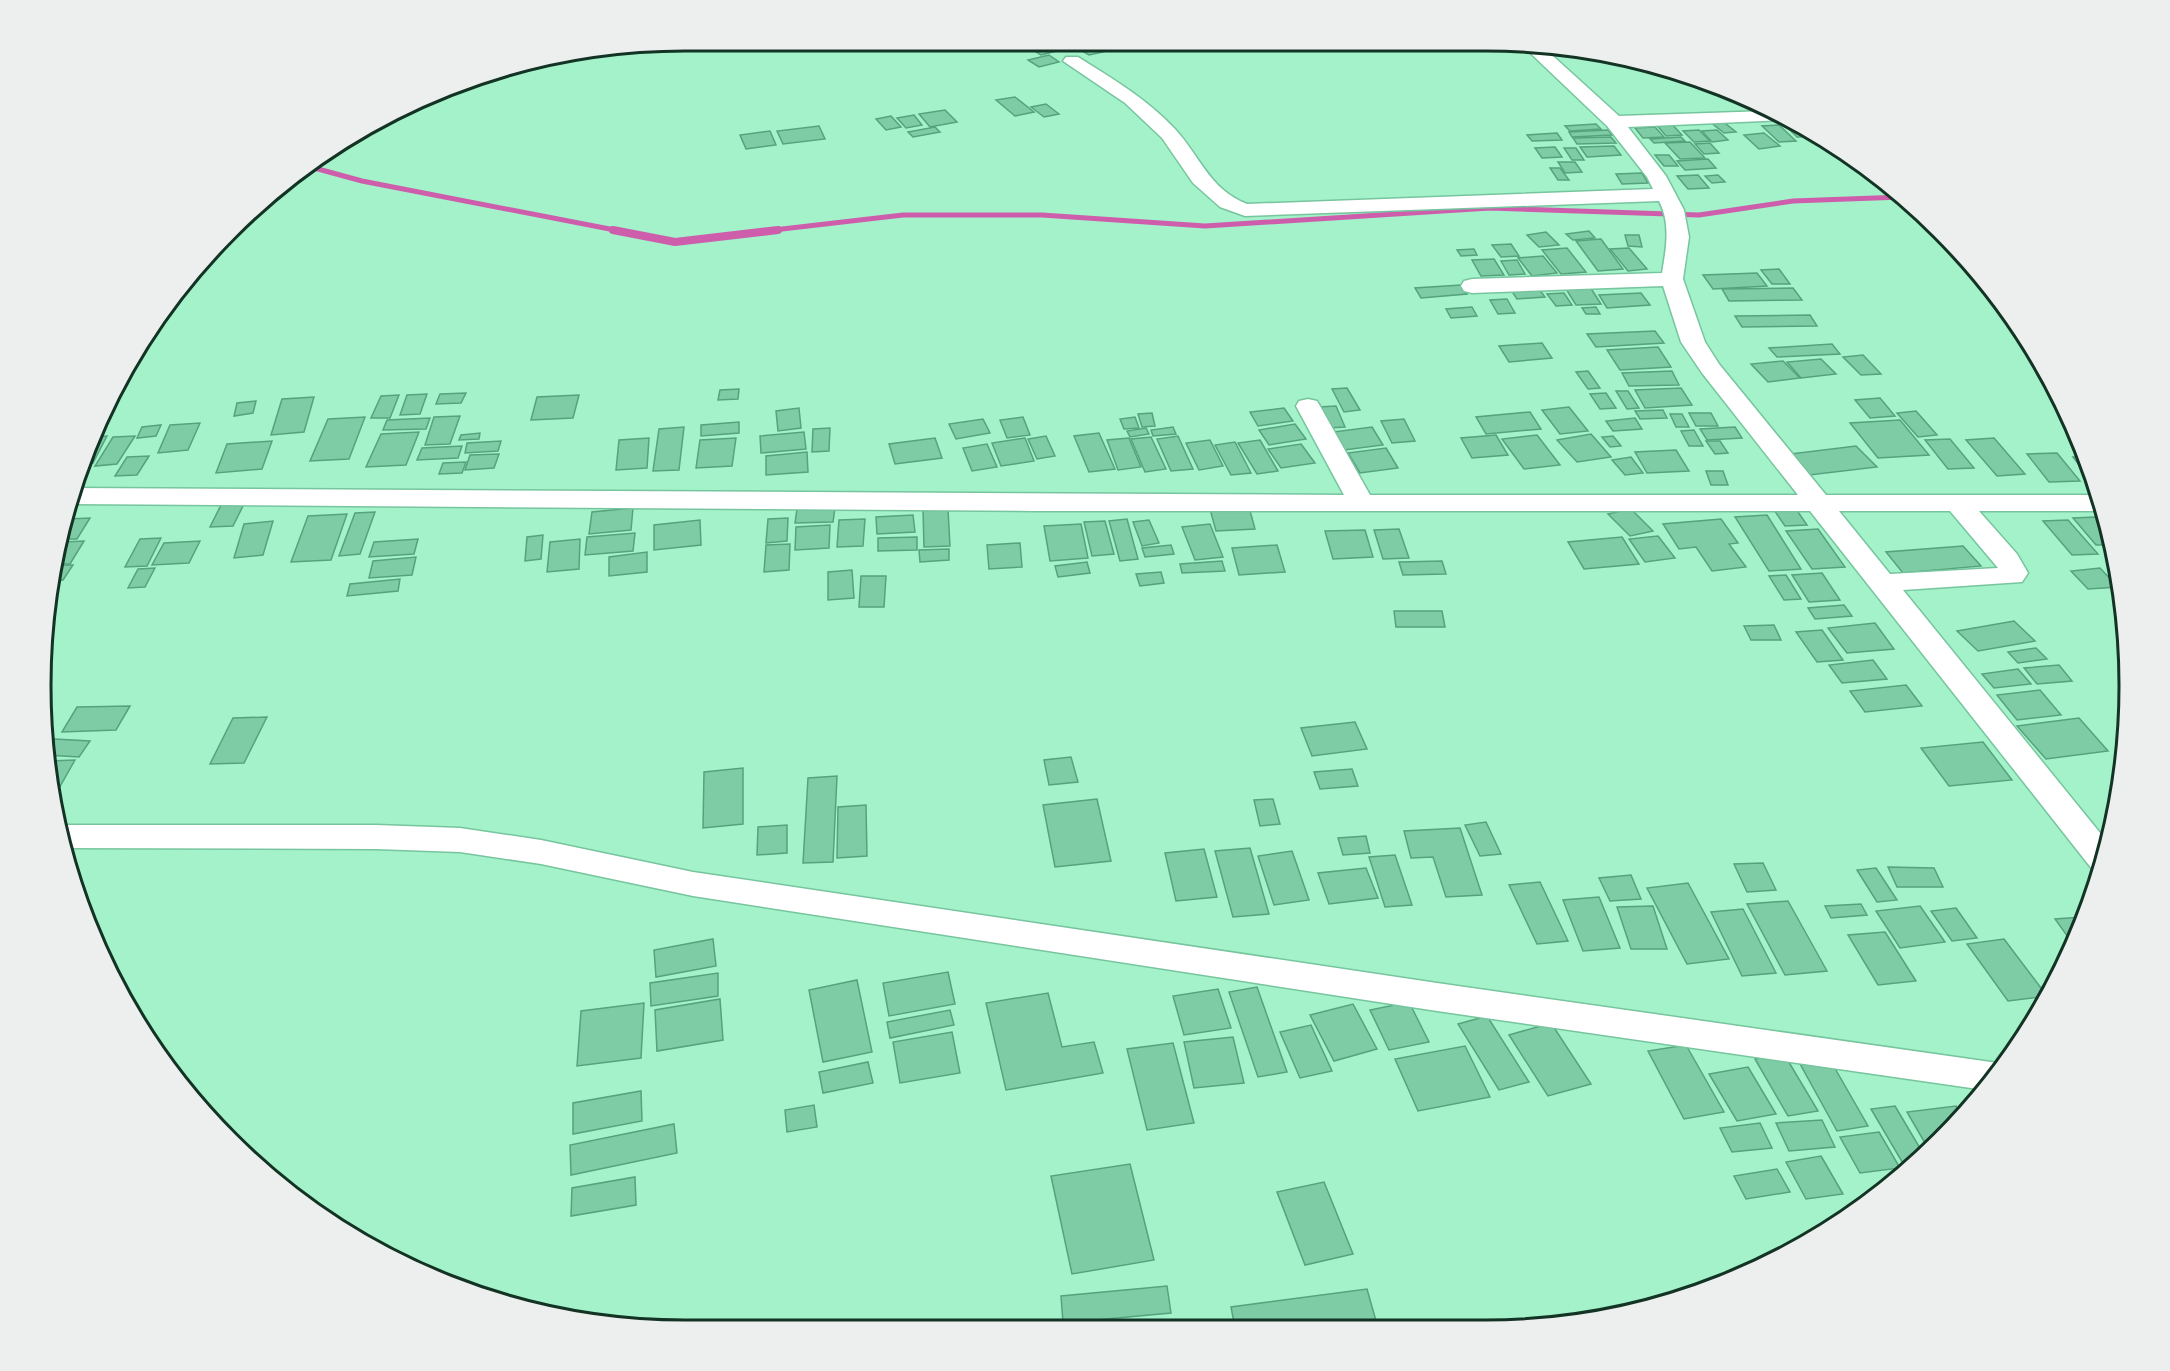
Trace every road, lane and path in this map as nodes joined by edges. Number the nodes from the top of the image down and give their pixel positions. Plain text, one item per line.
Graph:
1 (1540, 53) edge
2 (1072, 60) dead end
3 (1766, 116) edge
4 (1614, 122) junction
5 (1671, 208) junction
6 (1672, 279) junction
7 (1472, 286) dead end
8 (1308, 406) dead end
9 (81, 496) edge
10 (1815, 501) junction
11 (1361, 502) junction
12 (1958, 502) junction
13 (2091, 502) edge
14 (1881, 583) junction
15 (70, 837) edge
16 (2096, 852) edge
17 (1985, 1075) edge

1 - 4 street
2 - 5 street
3 - 4 street
4 - 5 street
5 - 6 street
6 - 7 street
6 - 10 street
8 - 11 street
9 - 11 street
10 - 11 street
10 - 12 street
10 - 14 street
12 - 13 street
12 - 14 street
14 - 16 street
15 - 17 street

